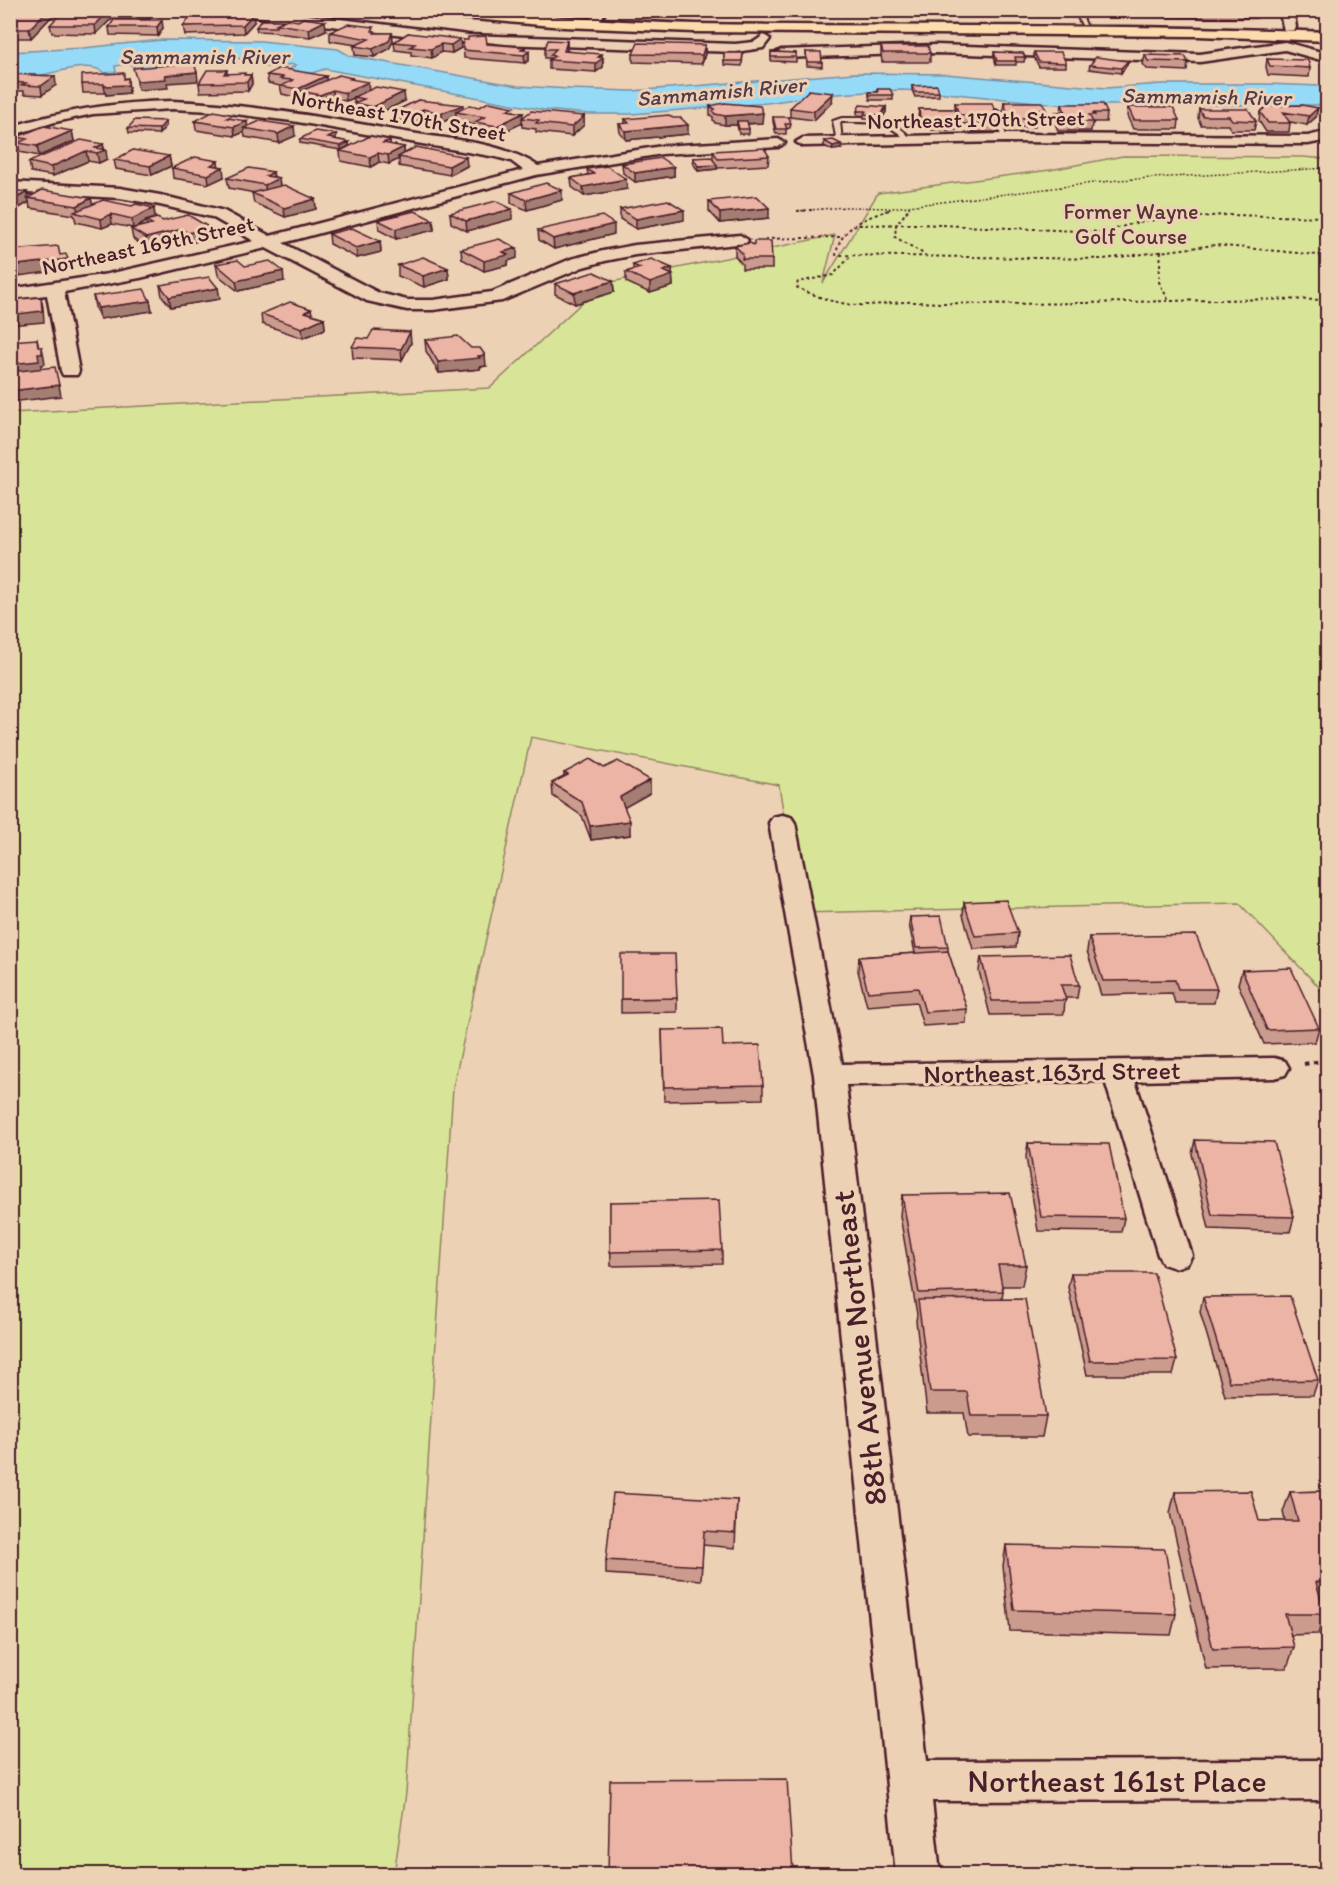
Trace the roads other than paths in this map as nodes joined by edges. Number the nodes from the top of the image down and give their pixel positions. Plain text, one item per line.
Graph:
1 (23, 10) edge
2 (235, 10) edge
3 (417, 10) edge
4 (499, 10) edge
5 (1286, 10) edge
6 (599, 14) edge
7 (10, 16) edge
8 (481, 16) junction
9 (1081, 17) edge
10 (564, 23) junction
11 (1289, 27) junction
12 (1328, 29) edge
13 (935, 30) junction
14 (1059, 31) junction
15 (1198, 32) junction
16 (1328, 37) edge
17 (764, 39) junction
18 (1328, 44) edge
19 (1285, 46) junction
20 (781, 54) edge
21 (1328, 57) edge
22 (996, 112) edge
23 (10, 132) edge
24 (1328, 135) edge
25 (1005, 138) junction
26 (909, 140) junction
27 (839, 141) junction
28 (804, 142) dead end
29 (778, 143) dead end
30 (535, 171) junction
31 (10, 187) edge
32 (740, 240) road end
33 (268, 242) junction
34 (55, 289) junction
35 (10, 294) edge
36 (70, 372) dead end
37 (782, 823) dead end
38 (1274, 1068) dead end
39 (1117, 1071) junction
40 (830, 1075) junction
41 (1175, 1255) dead end
42 (1328, 1780) edge
43 (906, 1781) junction
44 (918, 1875) edge

1 - 7 street
2 - 17 street
3 - 8 main road
4 - 6 main road
5 - 11 street
6 - 8 main road
6 - 9 main road
8 - 10 main road
9 - 11 main road
10 - 13 main road
10 - 17 street
11 - 12 main road
11 - 15 main road
13 - 14 main road
13 - 17 street
14 - 15 main road
14 - 19 street
15 - 16 main road
18 - 19 street
19 - 20 street
19 - 21 street
22 - 25 lane
23 - 30 street, Northeast 170th Street
24 - 25 street, Northeast 170th Street
25 - 26 street, Northeast 170th Street
26 - 27 street, Northeast 170th Street
26 - 27 lane
27 - 28 street, Northeast 170th Street
29 - 30 street
30 - 33 street
31 - 33 street
32 - 33 street, Northeast 169th Street
33 - 34 street, Northeast 169th Street
34 - 35 street, Northeast 169th Street
34 - 36 street
37 - 40 street, 88th Avenue Northeast
38 - 39 street, Northeast 163rd Street
39 - 40 street, Northeast 163rd Street
39 - 41 street
40 - 43 street, 88th Avenue Northeast
42 - 43 street, Northeast 161st Place
43 - 44 street, 88th Avenue Northeast

